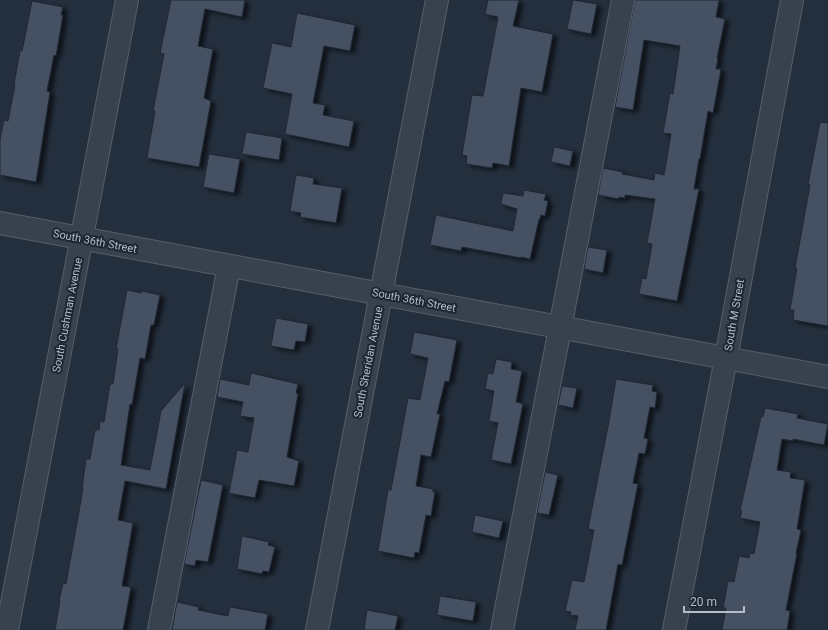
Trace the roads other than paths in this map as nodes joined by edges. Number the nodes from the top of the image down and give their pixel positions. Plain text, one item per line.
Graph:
1 (127, 0) edge
2 (437, 0) edge
3 (624, 0) edge
4 (792, 0) edge
5 (0, 223) edge
6 (81, 239) junction
7 (228, 266) junction
8 (382, 294) junction
9 (561, 327) junction
10 (726, 358) junction
11 (828, 377) edge
12 (7, 630) edge
13 (159, 630) edge
14 (317, 630) edge
15 (502, 630) edge
16 (674, 630) edge

1 - 6 street, South Cushman Avenue
2 - 8 street, South Sheridan Avenue
3 - 9 street
4 - 10 street, South M Street
5 - 6 street, South 36th Street
6 - 7 street, South 36th Street
6 - 12 street, South Cushman Avenue
7 - 8 street, South 36th Street
7 - 13 street
8 - 9 street, South 36th Street
8 - 14 street, South Sheridan Avenue
9 - 10 street, South 36th Street
9 - 15 street
10 - 11 street, South 36th Street
10 - 16 street, South M Street

